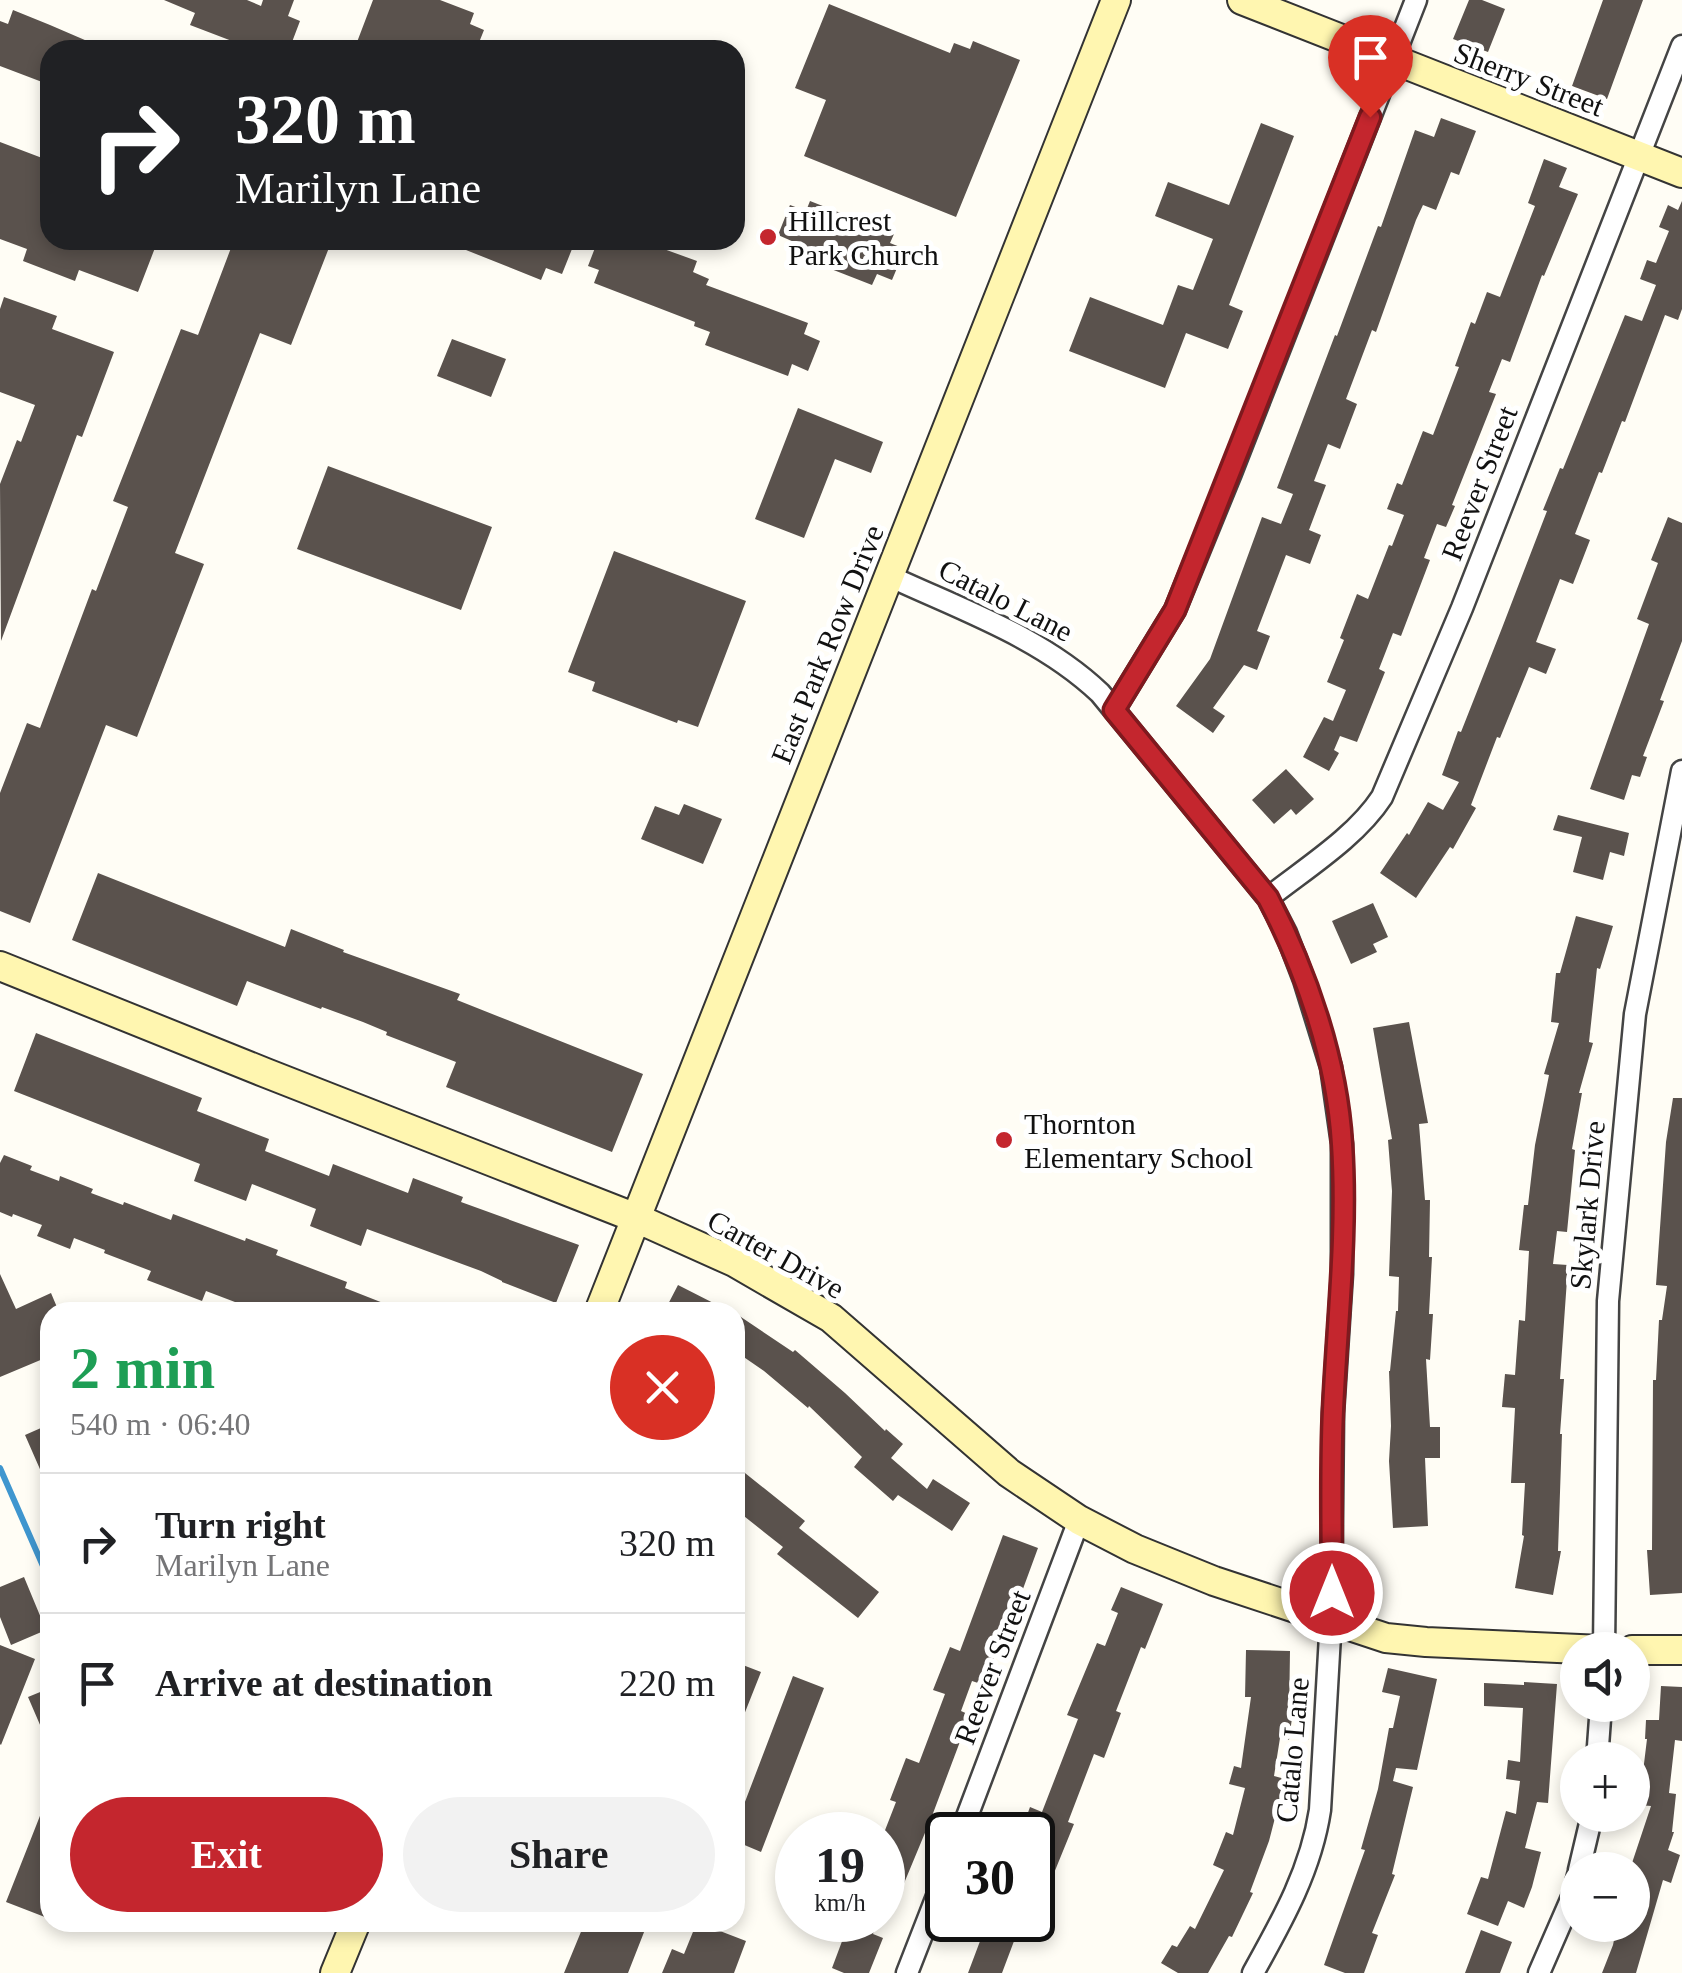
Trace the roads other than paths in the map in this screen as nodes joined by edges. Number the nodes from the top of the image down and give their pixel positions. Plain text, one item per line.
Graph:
1 (1116, 0) edge
2 (1242, 0) edge
3 (1416, 0) edge
4 (1682, 46) edge
5 (1392, 61) junction
6 (1639, 157) junction
7 (1682, 173) edge
8 (889, 576) junction
9 (1114, 710) junction
10 (1682, 771) edge
11 (1268, 898) junction
12 (0, 966) edge
13 (636, 1218) junction
14 (603, 1302) edge
15 (1079, 1520) junction
16 (1331, 1618) junction
17 (1603, 1632) edge
18 (1560, 1648) edge
19 (1650, 1650) edge
20 (1682, 1650) edge
21 (969, 1812) edge
22 (1560, 1923) edge
23 (925, 1928) edge
24 (352, 1932) edge
25 (335, 1973) edge
26 (908, 1973) edge
27 (1253, 1973) edge
28 (1539, 1973) edge

1 - 8 street, East Park Row Drive
2 - 5 street, Sherry Street
3 - 5 street
4 - 6 street, Reever Street
5 - 6 street, Sherry Street
5 - 9 street
6 - 7 street, Sherry Street
6 - 11 street, Reever Street
8 - 9 street, Catalo Lane
8 - 13 street, East Park Row Drive
9 - 11 street, Catalo Lane
10 - 17 street, Skylark Drive
11 - 16 street, Catalo Lane
12 - 13 street, Carter Drive
13 - 14 street, East Park Row Drive
13 - 15 street, Carter Drive
15 - 16 street, Carter Drive
15 - 21 street, Reever Street
16 - 18 street, Carter Drive
16 - 27 street, Catalo Lane
19 - 20 street
22 - 28 street
23 - 26 street
24 - 25 street

